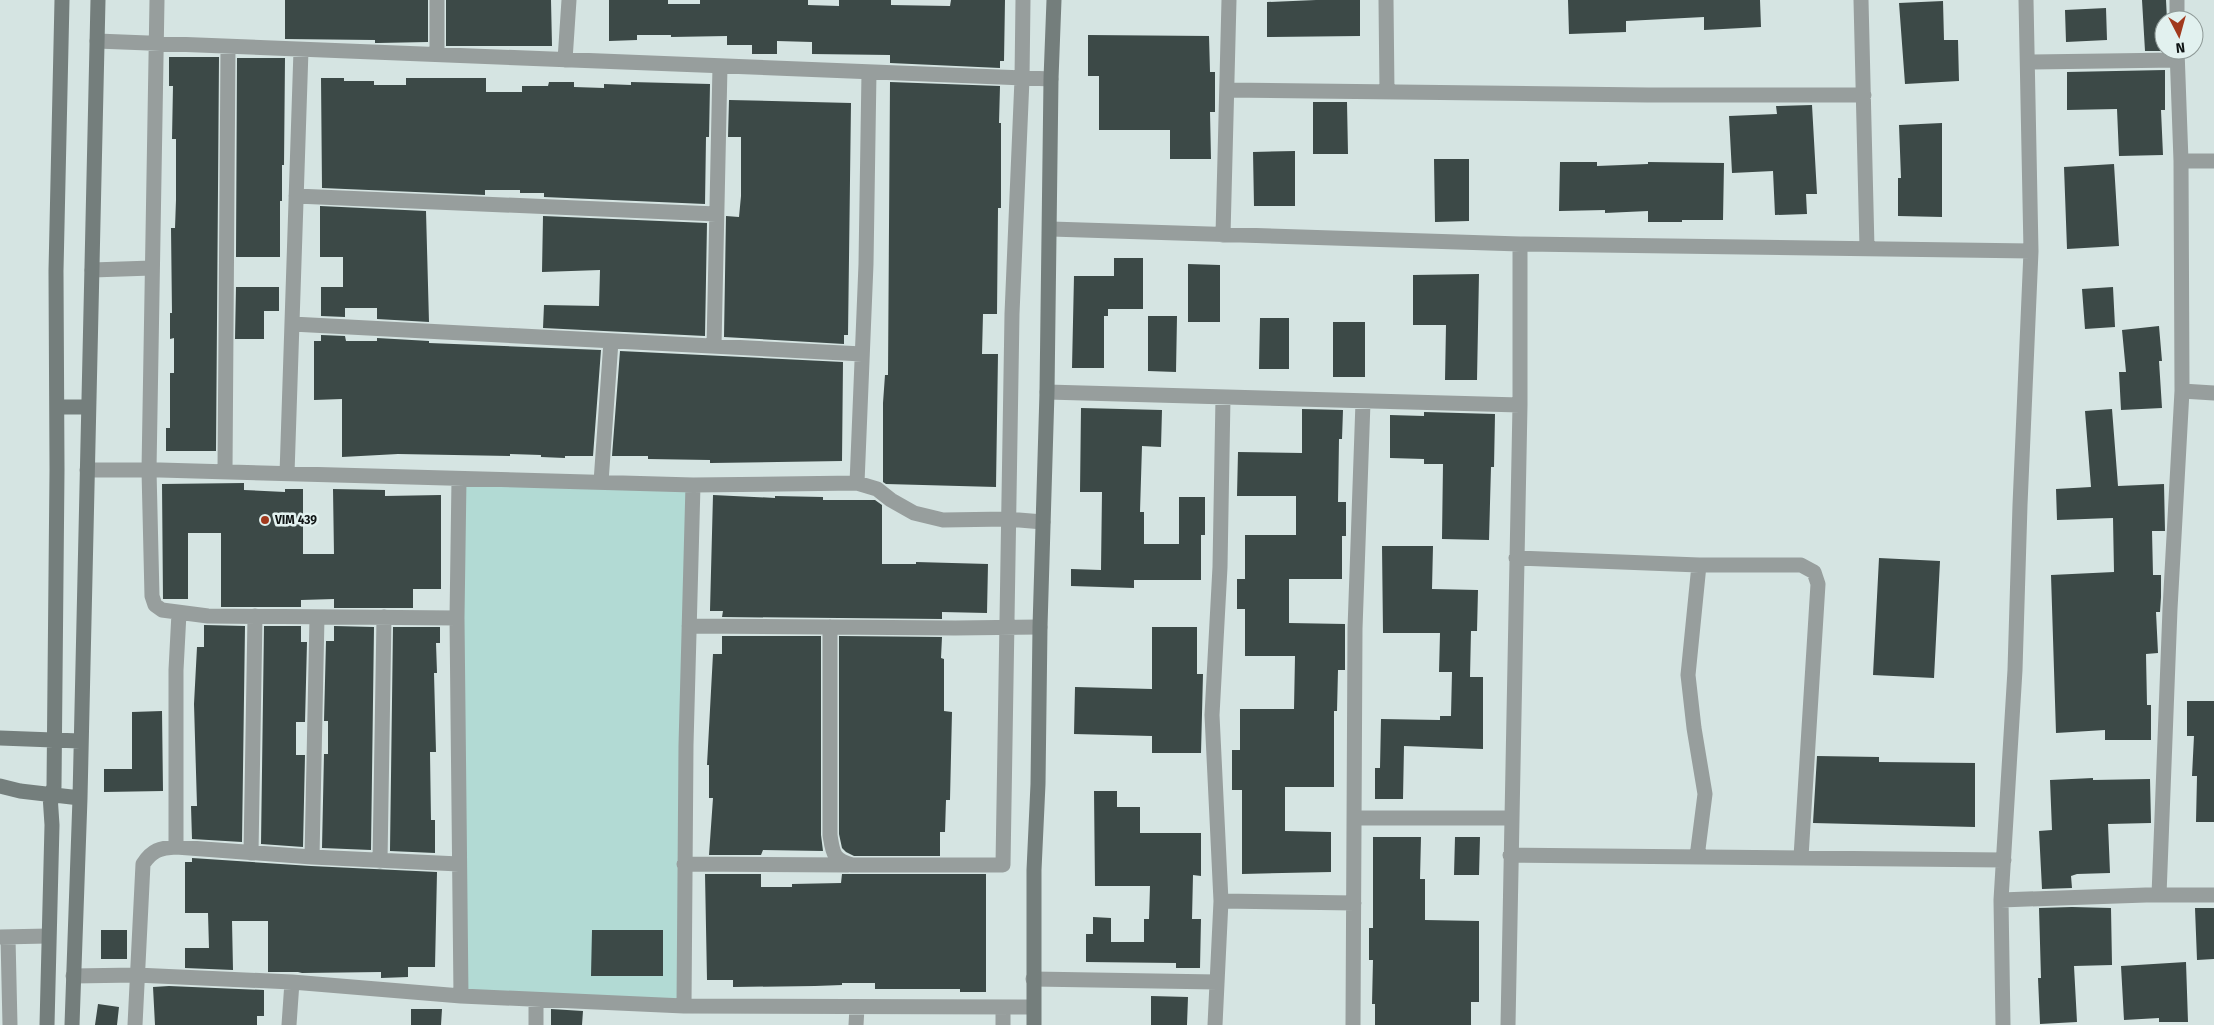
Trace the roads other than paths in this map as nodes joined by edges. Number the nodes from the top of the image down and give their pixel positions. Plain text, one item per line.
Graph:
1 (62, 0) edge
2 (98, 0) edge
3 (157, 0) edge
4 (437, 0) edge
5 (569, 0) edge
6 (1023, 0) edge
7 (1054, 0) edge
8 (1229, 0) edge
9 (1386, 0) edge
10 (1861, 0) edge
11 (2026, 0) edge
12 (97, 41) junction
13 (156, 44) junction
14 (228, 47) junction
15 (301, 50) junction
16 (437, 54) junction
17 (2154, 56) edge
18 (565, 60) junction
19 (2177, 60) edge
20 (2028, 62) junction
21 (720, 66) junction
22 (869, 72) junction
23 (1022, 78) junction
24 (1051, 79) junction
25 (1227, 90) junction
26 (1387, 92) junction
27 (1864, 94) junction
28 (2181, 161) junction
29 (2214, 161) edge
30 (296, 196) junction
31 (716, 214) junction
32 (1051, 229) junction
33 (1223, 235) junction
34 (1520, 244) junction
35 (1868, 248) junction
36 (2031, 251) junction
37 (152, 268) junction
38 (92, 270) junction
39 (292, 324) junction
40 (611, 340) junction
41 (714, 346) junction
42 (862, 354) junction
43 (2182, 391) junction
44 (1047, 392) junction
45 (2214, 393) edge
46 (1223, 397) junction
47 (1363, 402) junction
48 (57, 406) junction
49 (1520, 406) junction
50 (88, 407) junction
51 (87, 470) junction
52 (149, 470) junction
53 (225, 472) junction
54 (287, 474) junction
55 (459, 478) junction
56 (601, 482) junction
57 (857, 483) junction
58 (693, 485) junction
59 (1007, 519) junction
60 (1043, 522) junction
61 (1516, 558) junction
62 (1699, 565) junction
63 (179, 614) junction
64 (255, 616) junction
65 (317, 617) junction
66 (384, 617) junction
67 (457, 618) junction
68 (689, 626) junction
69 (830, 627) junction
70 (1005, 627) junction
71 (1040, 627) junction
72 (0, 738) edge
73 (80, 741) junction
74 (54, 742) junction
75 (0, 786) edge
76 (50, 795) junction
77 (80, 798) junction
78 (1355, 818) junction
79 (1511, 818) junction
80 (176, 847) junction
81 (251, 852) junction
82 (1510, 854) junction
83 (312, 857) junction
84 (1697, 857) junction
85 (1801, 857) junction
86 (2004, 860) junction
87 (380, 861) junction
88 (460, 864) junction
89 (684, 864) junction
90 (852, 865) junction
91 (2159, 895) junction
92 (2214, 895) edge
93 (2001, 900) junction
94 (1221, 901) junction
95 (1354, 903) junction
96 (48, 936) junction
97 (4, 937) edge
98 (136, 975) junction
99 (73, 976) junction
100 (1033, 980) junction
101 (292, 982) junction
102 (1217, 982) junction
103 (460, 996) junction
104 (536, 1000) junction
105 (684, 1006) junction
106 (857, 1007) junction
107 (1033, 1007) junction
108 (1003, 1008) junction
109 (10, 1025) edge
110 (47, 1025) edge
111 (72, 1025) edge
112 (135, 1025) edge
113 (289, 1025) edge
114 (536, 1025) edge
115 (856, 1025) edge
116 (1003, 1025) edge
117 (1034, 1025) edge
118 (1215, 1025) edge
119 (1353, 1025) edge
120 (1508, 1025) edge
121 (2003, 1025) edge

1 - 48 street
2 - 12 street
3 - 13 street
4 - 16 street
5 - 18 street
6 - 23 street
7 - 24 street
8 - 25 street
9 - 26 street
10 - 27 street
11 - 20 street
12 - 13 street
12 - 38 street
13 - 14 street
13 - 37 street
14 - 15 street
14 - 53 street
15 - 16 street
15 - 30 street
16 - 18 street
17 - 20 street
18 - 21 street
19 - 28 street
20 - 36 street
21 - 22 street
21 - 31 street
22 - 23 street
22 - 42 street
23 - 24 street
23 - 59 street
24 - 32 street
25 - 26 street
25 - 33 street
26 - 27 street
27 - 35 street
28 - 29 street
28 - 43 street
30 - 31 street
30 - 39 street
31 - 41 street
32 - 33 street
32 - 44 street
33 - 34 street
34 - 35 street
34 - 49 street
35 - 36 street
36 - 86 street
37 - 38 street
37 - 52 street
38 - 50 street
39 - 40 street
39 - 54 street
40 - 41 street
40 - 56 street
41 - 42 street
42 - 57 street
43 - 45 street
43 - 91 street
44 - 46 street
44 - 60 street
46 - 47 street
46 - 94 street
47 - 49 street
47 - 78 street
48 - 50 street
48 - 74 street
49 - 61 street
50 - 51 street
51 - 52 street
51 - 73 street
52 - 53 street
52 - 63 street
53 - 54 street
54 - 55 street
55 - 56 street
55 - 67 street
56 - 58 street
57 - 58 street
57 - 59 street
58 - 68 street
59 - 60 street
59 - 70 street
60 - 71 street
61 - 62 street
61 - 79 street
62 - 84 street
62 - 85 street
63 - 64 street
63 - 80 street
64 - 65 street
64 - 81 street
65 - 66 street
65 - 83 street
66 - 67 street
66 - 87 street
67 - 88 street
68 - 69 street
68 - 89 street
69 - 70 street
69 - 90 street
70 - 71 street
70 - 90 street
71 - 100 street
72 - 74 street
73 - 74 street
73 - 77 street
74 - 76 street
75 - 76 street
76 - 77 street
76 - 96 street
77 - 99 street
78 - 79 street
78 - 95 street
79 - 82 street
80 - 81 street
80 - 98 street
81 - 83 street
82 - 84 street
82 - 120 street
83 - 87 street
84 - 85 street
85 - 86 street
86 - 93 street
87 - 88 street
88 - 103 street
89 - 90 street
89 - 105 street
91 - 92 street
91 - 93 street
93 - 121 street
94 - 95 street
94 - 102 street
95 - 119 street
96 - 97 street
96 - 110 street
97 - 109 street
98 - 99 street
98 - 101 street
98 - 112 street
99 - 111 street
100 - 102 street
100 - 107 street
101 - 103 street
101 - 113 street
102 - 118 street
103 - 104 street
104 - 105 street
104 - 114 street
105 - 106 street
106 - 108 street
106 - 115 street
107 - 108 street
107 - 117 street
108 - 116 street

